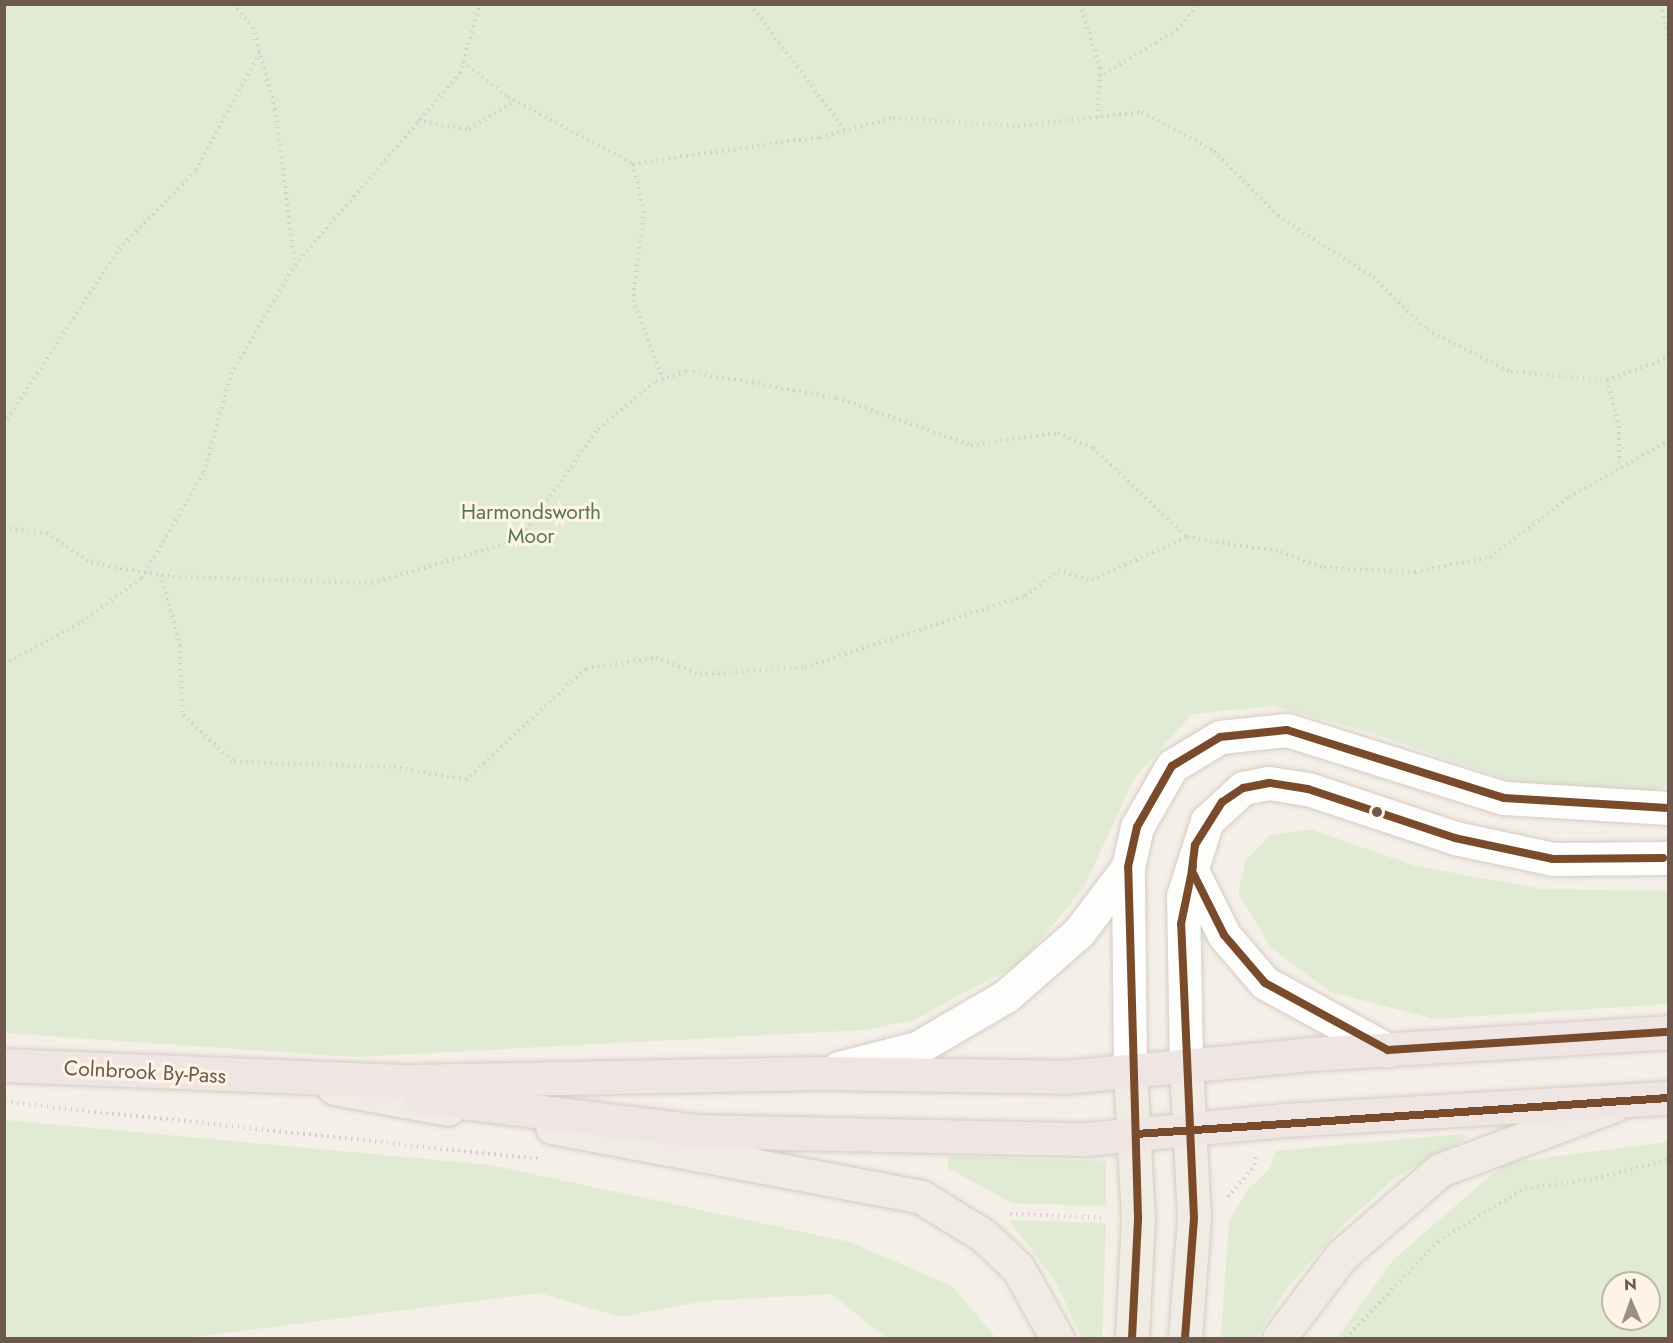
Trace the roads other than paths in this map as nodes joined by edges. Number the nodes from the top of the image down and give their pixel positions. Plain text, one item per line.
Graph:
1 (1668, 808) edge
2 (1668, 858) edge
3 (1128, 867) junction
4 (1192, 871) junction
5 (1668, 1032) edge
6 (1388, 1050) junction
7 (4, 1065) edge
8 (1185, 1066) junction
9 (1130, 1071) junction
10 (820, 1073) junction
11 (285, 1079) junction
12 (1668, 1098) edge
13 (1625, 1101) junction
14 (1187, 1129) junction
15 (1133, 1134) junction
16 (1057, 1338) edge
17 (1132, 1338) edge
18 (1185, 1338) edge
19 (1279, 1338) edge

1 - 3 street
2 - 4 street
3 - 9 street
3 - 10 street
4 - 6 street
4 - 8 street
5 - 6 highway
6 - 8 highway
7 - 11 highway, Colnbrook By-Pass
8 - 9 highway
8 - 14 main road
9 - 10 highway
9 - 15 main road
10 - 11 highway
11 - 15 highway
11 - 16 main road
12 - 13 highway
13 - 14 highway
13 - 19 main road
14 - 15 highway
14 - 18 main road
15 - 17 main road

